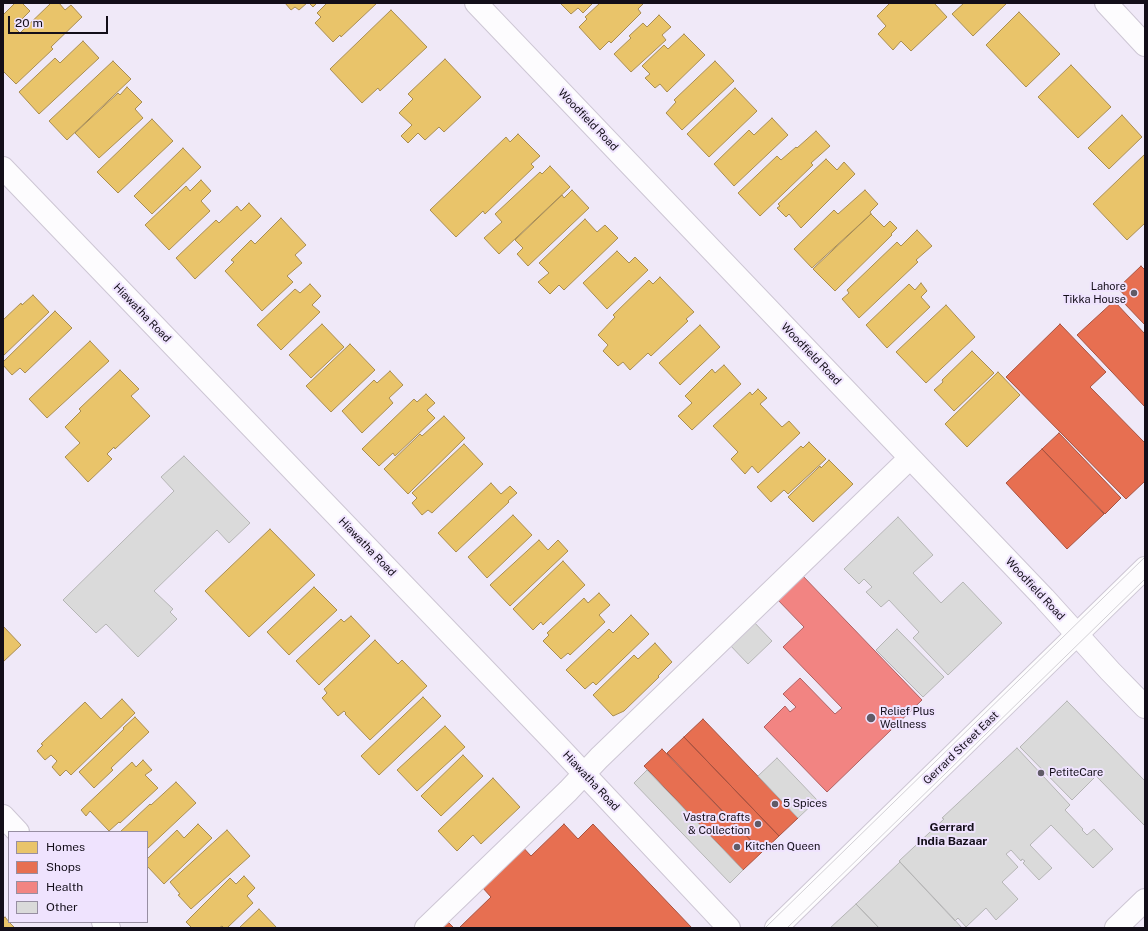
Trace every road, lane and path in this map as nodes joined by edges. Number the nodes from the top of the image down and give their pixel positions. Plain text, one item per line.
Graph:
1 (476, 3) edge
2 (1106, 3) edge
3 (1145, 45) edge
4 (3, 168) edge
5 (910, 458) junction
6 (1145, 568) edge
7 (1077, 635) junction
8 (1145, 707) edge
9 (584, 773) junction
10 (3, 816) edge
11 (17, 831) edge
12 (1145, 900) edge
13 (426, 928) edge
14 (729, 928) edge
15 (776, 928) edge
16 (1116, 928) edge

1 - 5 street, Woodfield Road
2 - 3 street
4 - 9 street, Hiawatha Road
5 - 7 street, Woodfield Road
5 - 9 street
6 - 7 street, Gerrard Street East
7 - 8 street, Woodfield Road
7 - 15 street, Gerrard Street East
9 - 13 street
9 - 14 street, Hiawatha Road
10 - 11 street
12 - 16 street

